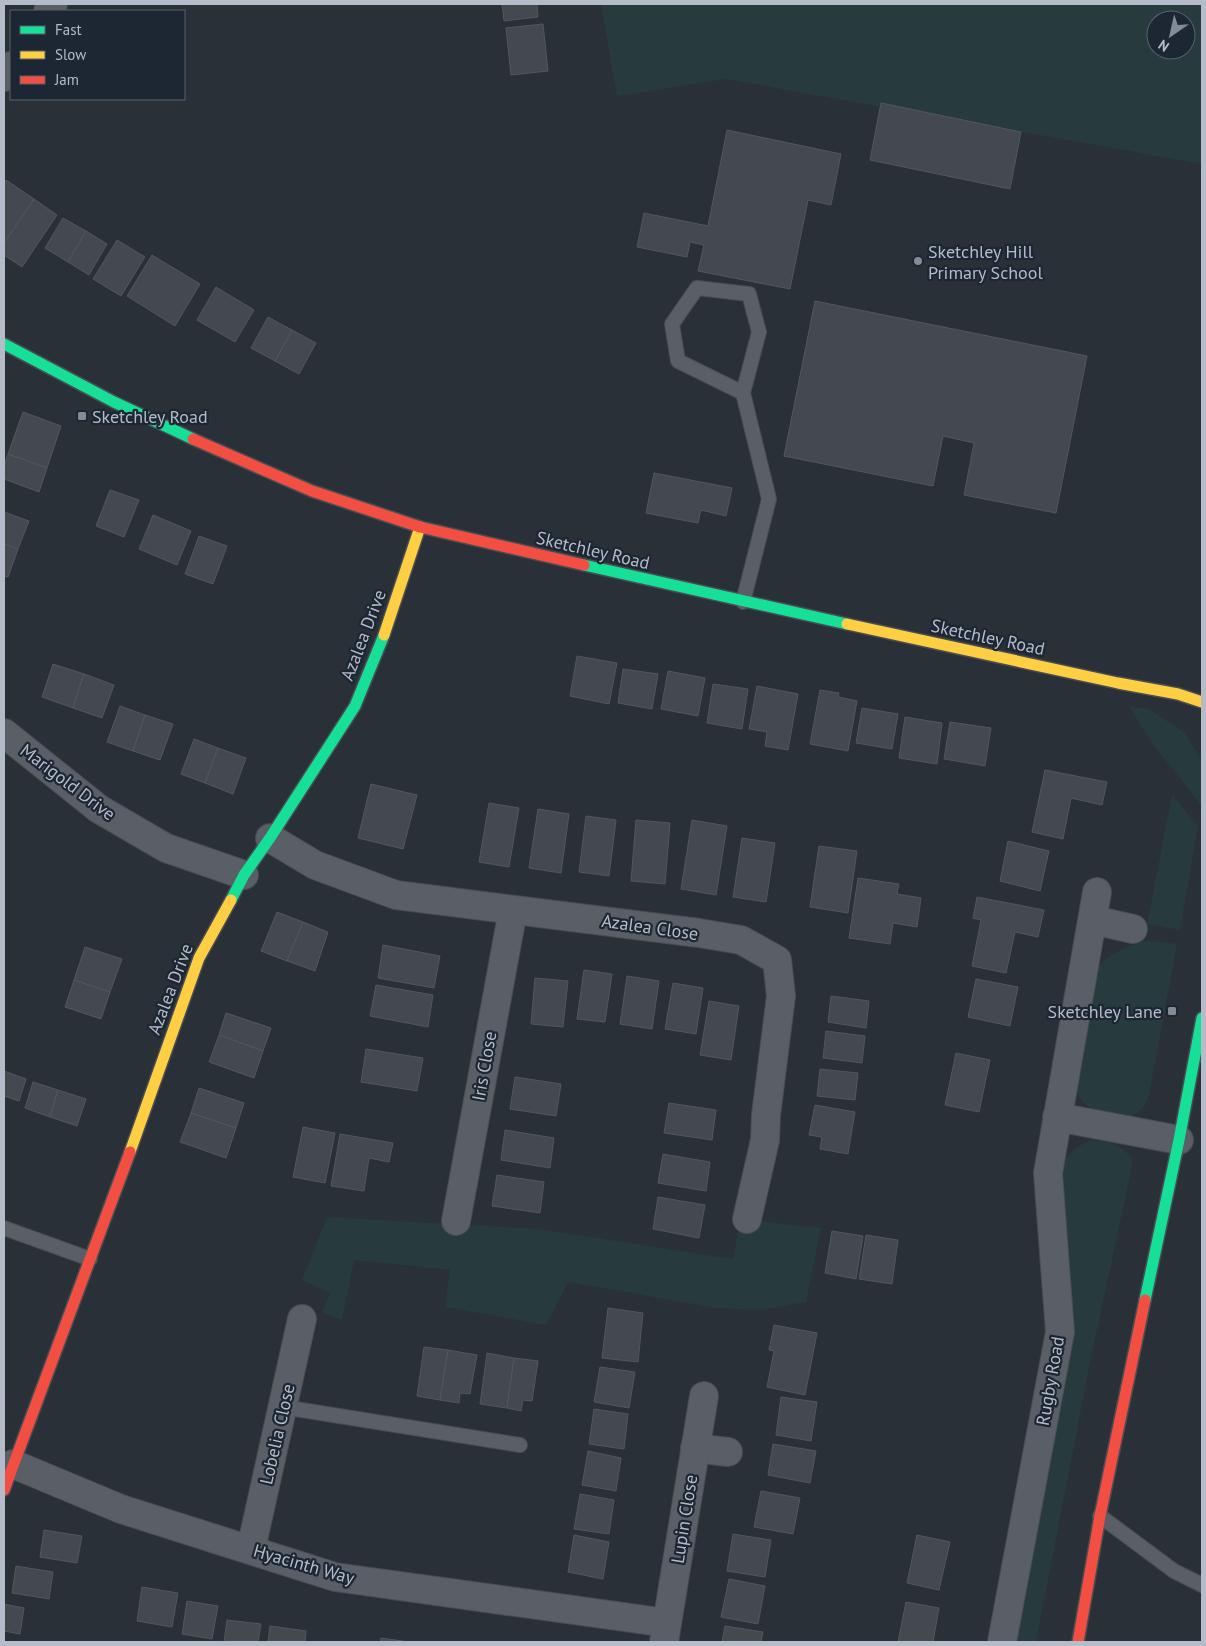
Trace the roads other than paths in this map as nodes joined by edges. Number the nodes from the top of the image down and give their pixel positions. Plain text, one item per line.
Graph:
1 (4, 344) edge
2 (743, 393) junction
3 (420, 526) junction
4 (744, 602) junction
5 (1202, 702) edge
6 (4, 732) edge
7 (270, 838) junction
8 (244, 875) junction
9 (1098, 892) dead end
10 (512, 910) junction
11 (1093, 920) junction
12 (1134, 929) dead end
13 (1202, 1018) edge
14 (1057, 1117) junction
15 (1179, 1140) junction
16 (747, 1219) dead end
17 (456, 1221) dead end
18 (4, 1228) edge
19 (90, 1260) junction
20 (302, 1319) dead end
21 (704, 1396) dead end
22 (283, 1408) junction
23 (520, 1445) dead end
24 (696, 1448) junction
25 (728, 1452) dead end
26 (13, 1464) junction
27 (4, 1490) edge
28 (1100, 1516) junction
29 (251, 1549) junction
30 (1202, 1585) edge
31 (666, 1633) edge
32 (1002, 1642) edge
33 (1078, 1642) edge

1 - 3 street, Sketchley Road
2 - 2 lane
2 - 4 lane
3 - 4 street, Sketchley Road
3 - 7 street, Azalea Drive
4 - 5 street, Sketchley Road
6 - 8 street, Marigold Drive
7 - 8 street, Azalea Drive
7 - 10 street, Azalea Close
8 - 19 street, Azalea Drive
9 - 11 street, Rugby Road
10 - 16 street, Azalea Close
10 - 17 street, Iris Close
11 - 12 street
11 - 14 street, Rugby Road
13 - 15 street
14 - 15 street
14 - 32 street, Rugby Road
15 - 28 street
18 - 19 lane
19 - 26 street, Azalea Drive
20 - 22 street, Lobelia Close
21 - 24 street, Lupin Close
22 - 23 lane
22 - 29 street, Lobelia Close
24 - 25 street
24 - 31 street, Lupin Close
26 - 27 street, Azalea Drive
26 - 29 street, Hyacinth Way
28 - 30 lane
28 - 33 street
29 - 31 street, Hyacinth Way

